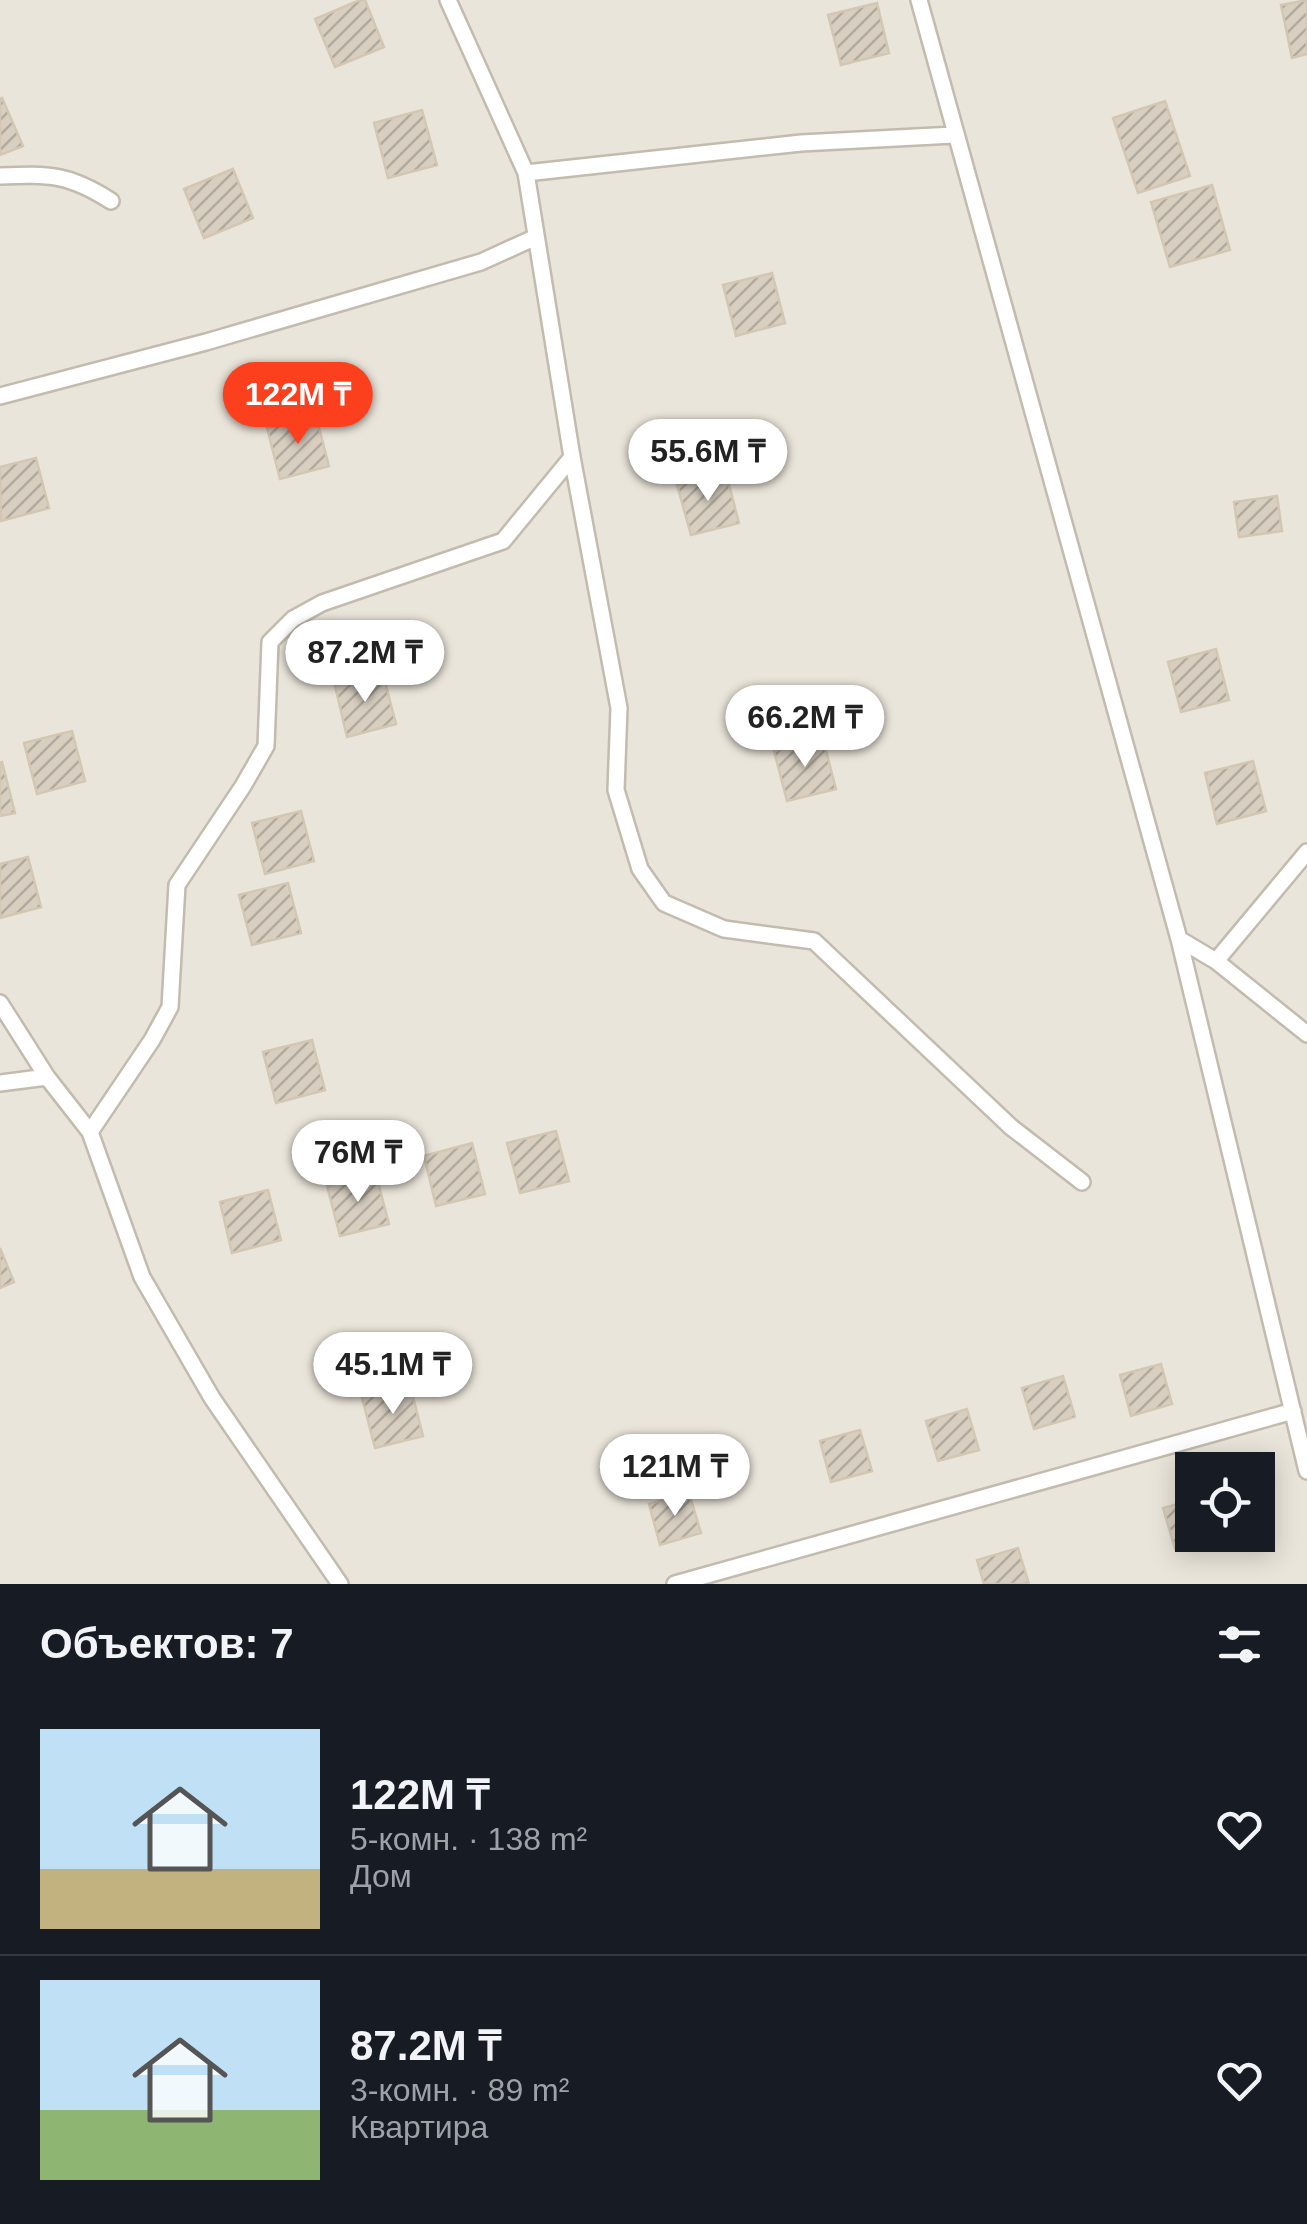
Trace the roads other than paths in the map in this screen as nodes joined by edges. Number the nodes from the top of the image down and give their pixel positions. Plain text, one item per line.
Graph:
1 (448, 0) edge
2 (919, 0) edge
3 (954, 134) junction
4 (526, 173) junction
5 (0, 176) edge
6 (111, 202) dead end
7 (536, 237) junction
8 (0, 396) edge
9 (572, 457) junction
10 (1307, 852) edge
11 (1179, 939) junction
12 (1216, 961) junction
13 (0, 1003) edge
14 (1307, 1034) edge
15 (47, 1077) junction
16 (0, 1083) edge
17 (90, 1132) junction
18 (1082, 1182) dead end
19 (1293, 1411) junction
20 (1307, 1471) edge
21 (340, 1584) edge
22 (675, 1584) edge

1 - 4 lane
2 - 3 lane
3 - 4 lane
3 - 11 lane
4 - 7 lane
5 - 6 lane
7 - 8 lane
7 - 9 lane
9 - 17 lane
9 - 18 lane
10 - 12 lane
11 - 12 lane
11 - 19 lane
12 - 14 lane
13 - 15 lane
15 - 16 lane
15 - 17 lane
17 - 21 lane
19 - 20 lane
19 - 22 lane

